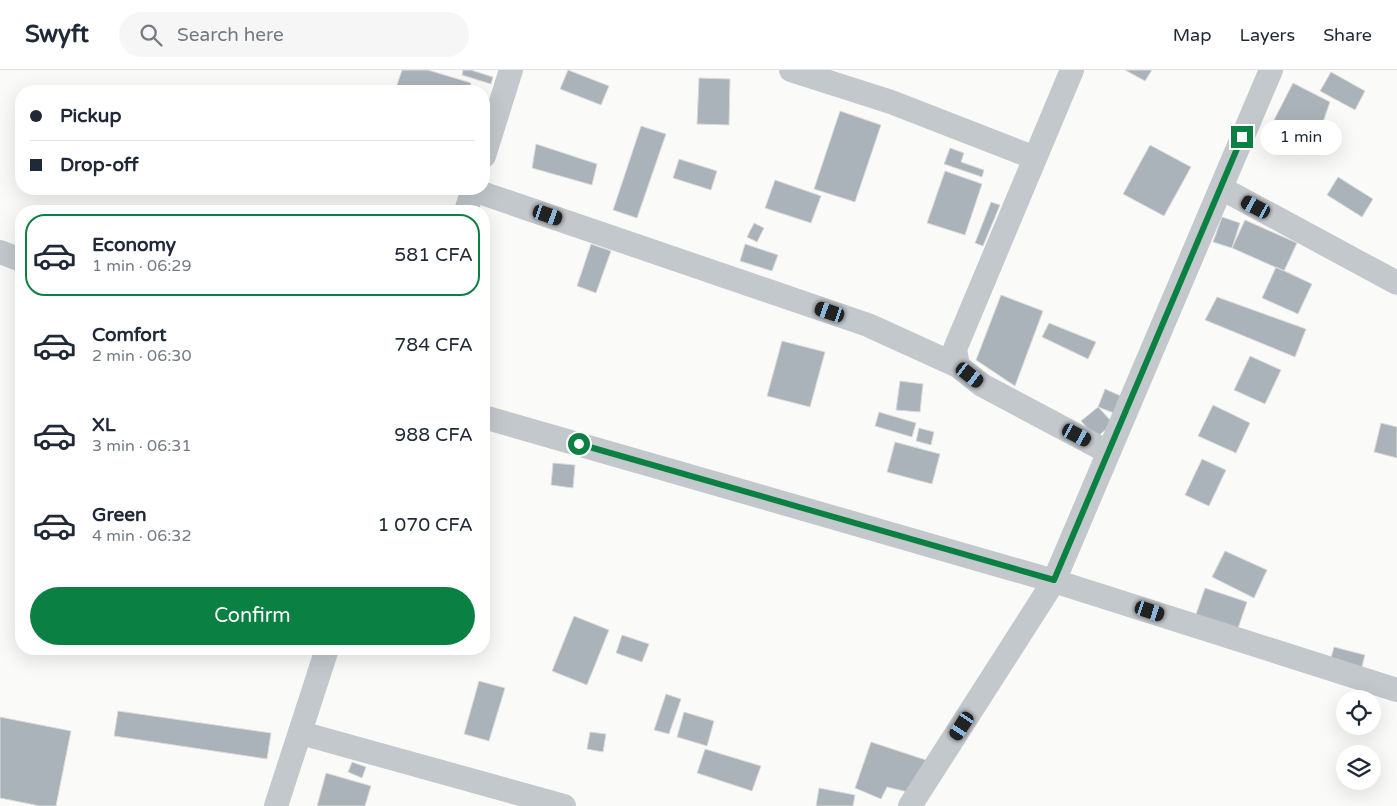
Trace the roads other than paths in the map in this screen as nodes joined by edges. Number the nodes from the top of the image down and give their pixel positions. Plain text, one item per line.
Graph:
1 (511, 70) edge
2 (791, 70) edge
3 (1072, 70) edge
4 (1271, 70) edge
5 (490, 137) edge
6 (1036, 158) junction
7 (1221, 188) junction
8 (471, 197) edge
9 (0, 252) edge
10 (15, 258) edge
11 (1397, 282) edge
12 (958, 366) junction
13 (490, 419) edge
14 (1108, 452) junction
15 (1054, 580) junction
16 (326, 655) edge
17 (1397, 690) edge
18 (301, 734) junction
19 (276, 806) edge
20 (564, 806) edge
21 (910, 806) edge

1 - 5 street
2 - 6 street
3 - 6 street
4 - 7 street
6 - 12 street
7 - 11 street
7 - 14 street
8 - 12 street
9 - 10 street
12 - 14 street
13 - 15 street
14 - 15 street
15 - 17 street
15 - 21 street
16 - 18 street
18 - 19 street
18 - 20 street

